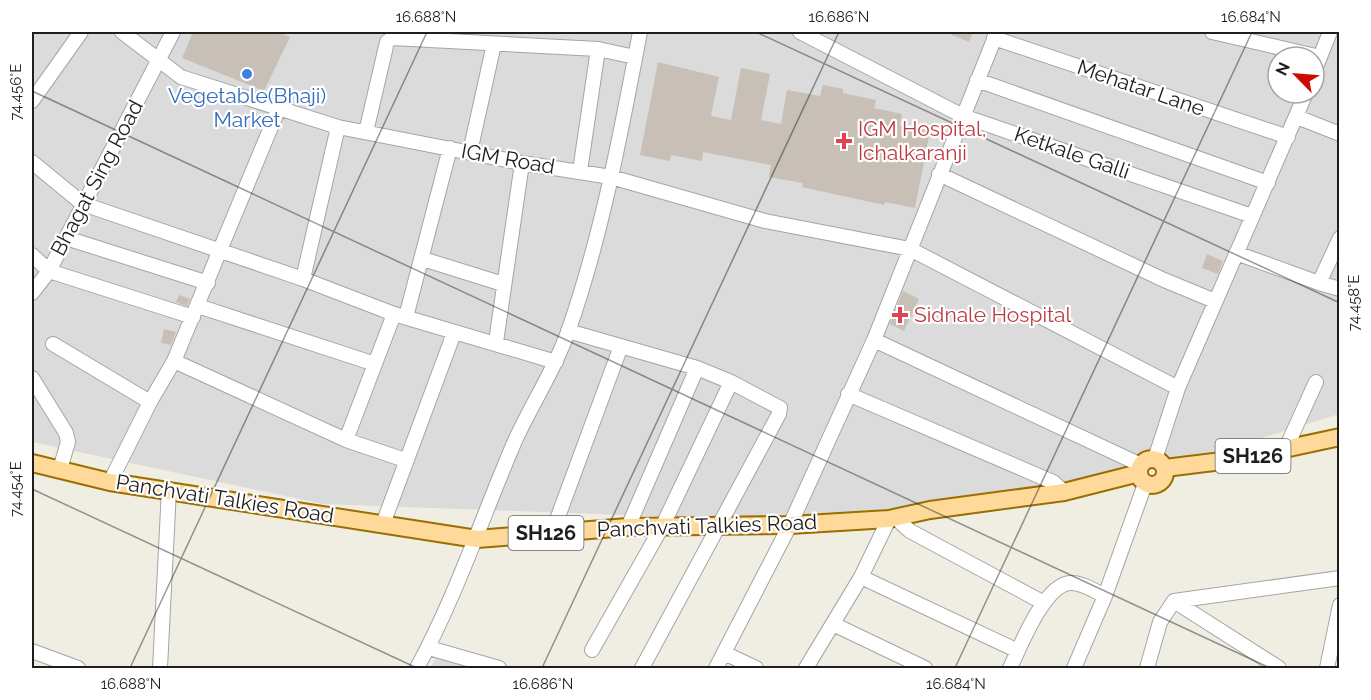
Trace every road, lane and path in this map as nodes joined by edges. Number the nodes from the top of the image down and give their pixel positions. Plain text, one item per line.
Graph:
1 (81, 32) edge
2 (122, 32) edge
3 (173, 32) edge
4 (640, 32) edge
5 (800, 32) edge
6 (1212, 32) edge
7 (996, 35) edge
8 (494, 44) junction
9 (1268, 45) edge
10 (598, 49) junction
11 (635, 57) junction
12 (159, 61) junction
13 (977, 80) junction
14 (32, 101) edge
15 (1302, 105) edge
16 (278, 110) junction
17 (963, 116) junction
18 (1297, 117) junction
19 (338, 127) junction
20 (366, 132) junction
21 (1340, 134) edge
22 (1288, 137) junction
23 (450, 148) junction
24 (470, 152) junction
25 (32, 162) edge
26 (522, 163) junction
27 (580, 171) junction
28 (939, 174) junction
29 (611, 177) junction
30 (1268, 183) junction
31 (83, 204) junction
32 (1252, 216) junction
33 (66, 238) junction
34 (1340, 238) edge
35 (910, 249) junction
36 (221, 252) junction
37 (1236, 254) junction
38 (32, 255) edge
39 (423, 259) junction
40 (49, 271) junction
41 (303, 279) junction
42 (208, 283) junction
43 (1319, 283) junction
44 (503, 284) junction
45 (1340, 289) edge
46 (32, 293) edge
47 (1215, 301) junction
48 (195, 311) junction
49 (400, 316) junction
50 (568, 331) junction
51 (454, 333) junction
52 (874, 339) junction
53 (496, 342) junction
54 (53, 344) dead end
55 (621, 346) junction
56 (174, 360) junction
57 (556, 362) junction
58 (375, 364) junction
59 (697, 368) junction
60 (32, 378) edge
61 (731, 382) junction
62 (1316, 382) dead end
63 (1178, 388) junction
64 (848, 394) junction
65 (150, 402) junction
66 (1340, 437) edge
67 (346, 440) junction
68 (1286, 448) junction
69 (405, 460) junction
70 (32, 463) edge
71 (60, 470) junction
72 (1149, 470) junction
73 (110, 482) junction
74 (169, 489) junction
75 (1064, 492) junction
76 (894, 518) junction
77 (383, 524) junction
78 (663, 525) junction
79 (719, 525) junction
80 (790, 525) junction
81 (628, 527) junction
82 (552, 533) junction
83 (477, 539) junction
84 (861, 577) junction
85 (1340, 578) edge
86 (1105, 596) junction
87 (1174, 601) junction
88 (1044, 603) junction
89 (1340, 604) edge
90 (833, 624) junction
91 (429, 648) junction
92 (592, 650) dead end
93 (32, 651) edge
94 (1018, 651) junction
95 (724, 653) junction
96 (78, 669) edge
97 (160, 669) edge
98 (417, 669) edge
99 (499, 669) edge
100 (642, 669) edge
101 (716, 669) edge
102 (756, 669) edge
103 (806, 669) edge
104 (925, 669) edge
105 (1010, 669) edge
106 (1074, 669) edge
107 (1148, 669) edge
108 (1279, 669) edge
109 (1328, 669) edge

1 - 14 street
2 - 12 street, IGM Road
3 - 12 street, Bhagat Sing Road
4 - 11 street
5 - 17 street, Ketkale Galli
6 - 9 street
7 - 13 street
7 - 22 street, Mehatar Lane
8 - 10 street
8 - 20 street
8 - 24 street
10 - 11 street
10 - 27 street
11 - 29 street
12 - 16 street, IGM Road
12 - 31 street, Bhagat Sing Road
13 - 17 street
13 - 30 street
15 - 18 street
16 - 19 street, IGM Road
16 - 36 street
17 - 28 street
17 - 32 street, Ketkale Galli
18 - 21 street
18 - 22 street
19 - 20 street, IGM Road
19 - 41 street
20 - 23 street, IGM Road
22 - 30 street
23 - 24 street, IGM Road
23 - 39 street
24 - 26 street, IGM Road
25 - 31 street
26 - 27 street, IGM Road
26 - 44 street
27 - 29 street, IGM Road
28 - 35 street
28 - 47 street
29 - 35 street, IGM Road
29 - 50 street
30 - 32 street
31 - 33 street, Bhagat Sing Road
31 - 36 street
32 - 37 street
33 - 40 street, Bhagat Sing Road
33 - 42 street
34 - 43 street
35 - 52 street
35 - 63 street, IGM Road
36 - 41 street
36 - 42 street
37 - 43 street
37 - 47 street
38 - 40 street
39 - 44 street
39 - 49 street
40 - 46 street, Bhagat Sing Road
40 - 48 street
41 - 49 street
42 - 48 street
43 - 45 street
44 - 53 street
47 - 63 street
48 - 56 street
48 - 58 street
49 - 51 street
49 - 58 street
50 - 55 street
50 - 57 street
51 - 53 street
51 - 69 street
52 - 64 street
52 - 72 street
53 - 57 street
54 - 65 street
55 - 59 street
55 - 82 street
56 - 65 street
56 - 67 street
57 - 83 street
58 - 67 street
59 - 61 street
59 - 81 street
60 - 71 street
61 - 78 street
61 - 79 street
62 - 68 street
63 - 72 street
64 - 75 street
64 - 80 street
65 - 73 street
66 - 68 main road, SH126
67 - 69 street
68 - 72 main road, SH126
69 - 77 street
70 - 71 main road, Panchvati Talkies Road / SH126
71 - 73 main road, Panchvati Talkies Road / SH126
72 - 75 main road, Panchvati Talkies Road
72 - 86 street
73 - 74 main road, Panchvati Talkies Road / SH126
74 - 77 main road, Panchvati Talkies Road / SH126
74 - 97 street
75 - 76 main road, Panchvati Talkies Road / SH126
76 - 80 main road, Panchvati Talkies Road / SH126
76 - 84 street
76 - 88 street
77 - 83 main road, Panchvati Talkies Road / SH126
78 - 79 main road, Panchvati Talkies Road / SH126
78 - 81 main road, Panchvati Talkies Road / SH126
78 - 92 street
79 - 80 main road, Panchvati Talkies Road / SH126
79 - 100 street
80 - 95 street
81 - 82 main road, Panchvati Talkies Road / SH126
82 - 83 main road, Panchvati Talkies Road / SH126
83 - 91 street
84 - 90 street
84 - 94 street
85 - 87 street
86 - 88 street
86 - 106 street
87 - 107 street
87 - 108 street
88 - 94 street
89 - 109 street
90 - 103 street
90 - 104 street
91 - 98 street
91 - 99 street
93 - 96 street
94 - 105 street
95 - 101 street
95 - 102 street

